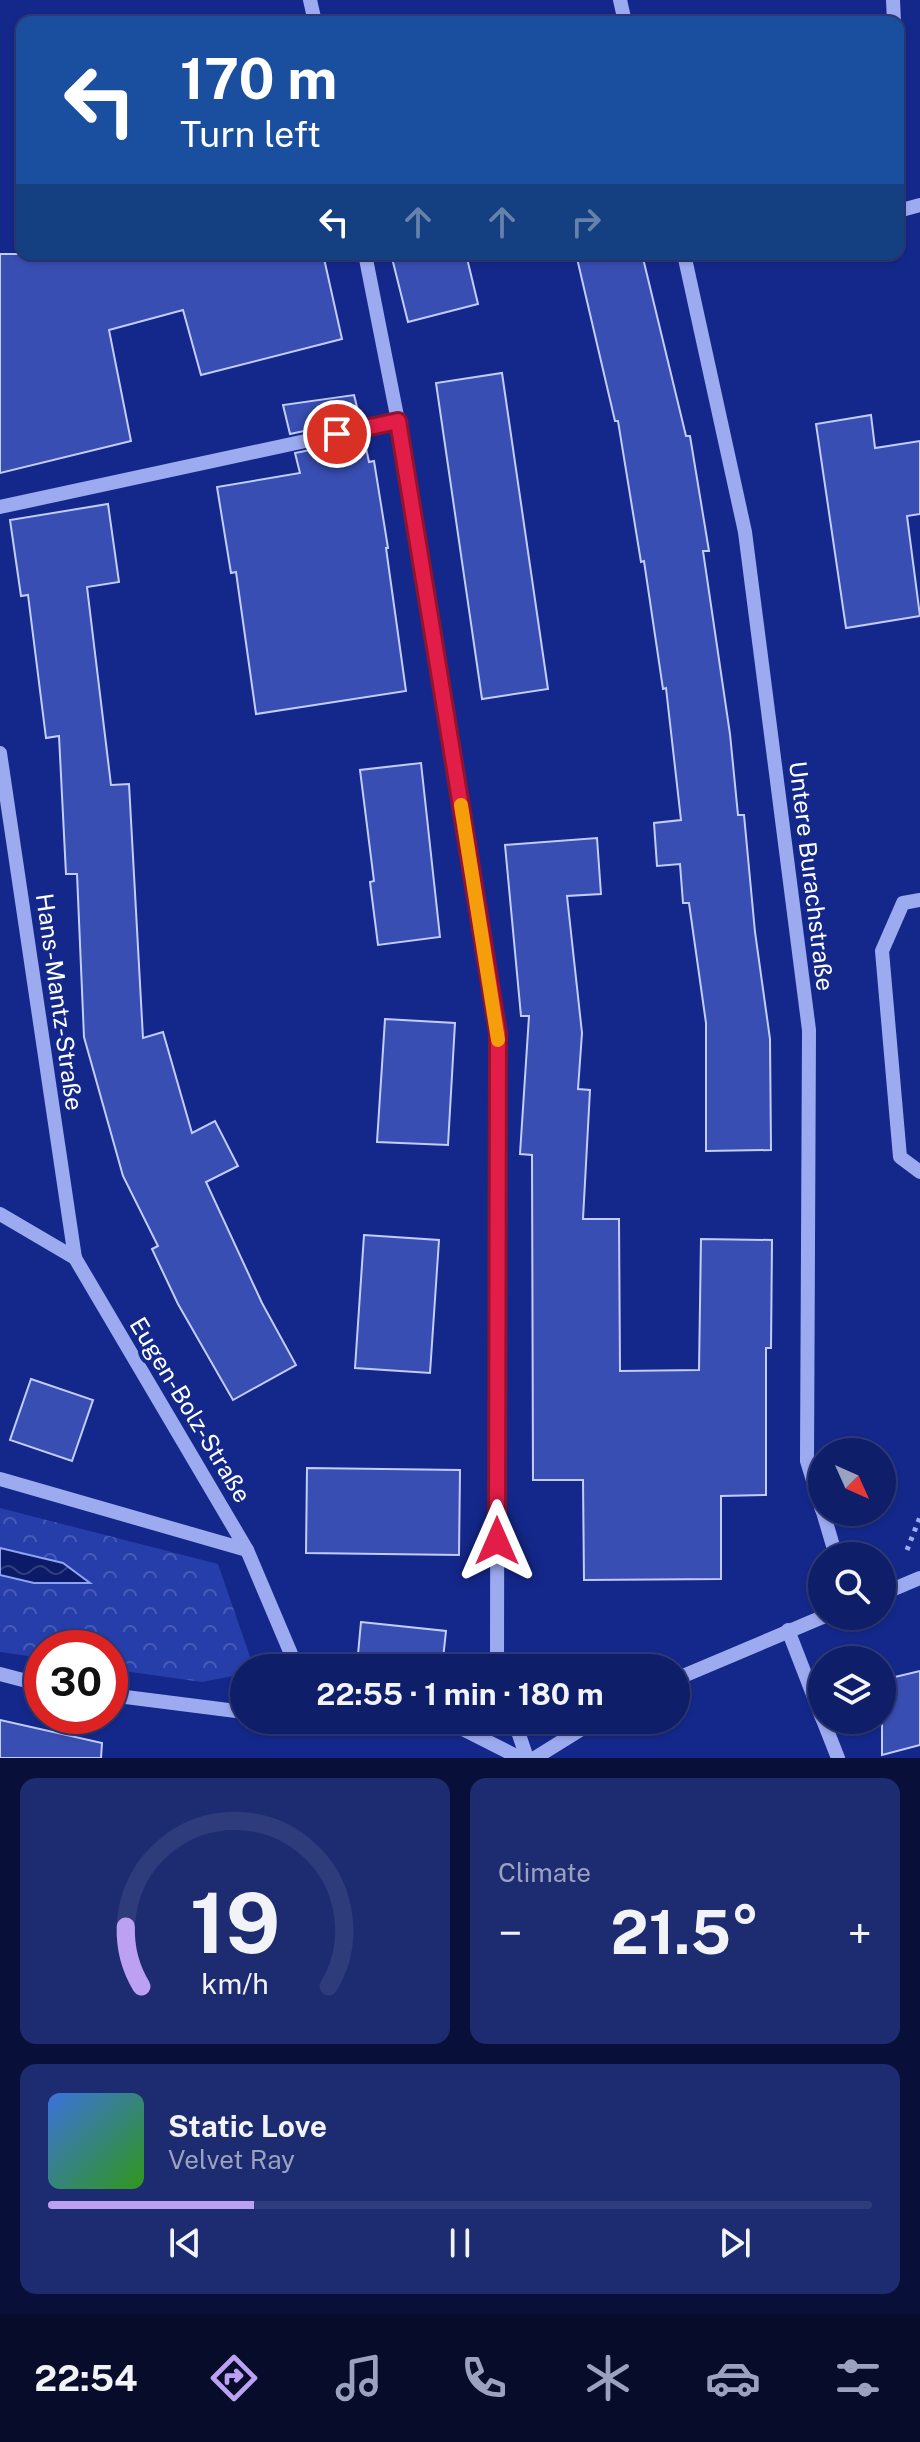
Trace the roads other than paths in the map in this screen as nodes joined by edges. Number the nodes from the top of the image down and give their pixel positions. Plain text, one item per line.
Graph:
1 (366, 260) edge
2 (685, 260) edge
3 (398, 421) junction
4 (0, 507) edge
5 (0, 753) edge
6 (920, 900) edge
7 (920, 1172) edge
8 (0, 1214) edge
9 (75, 1258) junction
10 (808, 1464) edge
11 (0, 1479) edge
12 (247, 1550) junction
13 (920, 1578) edge
14 (896, 1588) edge
15 (808, 1622) edge
16 (788, 1630) junction
17 (291, 1654) edge
18 (497, 1654) edge
19 (690, 1673) edge
20 (0, 1674) edge
21 (24, 1680) edge
22 (808, 1682) edge
23 (128, 1697) edge
24 (230, 1710) edge
25 (473, 1734) edge
26 (519, 1734) edge
27 (574, 1734) edge
28 (828, 1734) edge
29 (520, 1758) edge
30 (527, 1758) edge
31 (535, 1758) edge
32 (838, 1758) edge

1 - 3 street
2 - 10 street, Untere Burachstraße
3 - 4 street
3 - 18 street
5 - 9 street, Hans-Mantz-Straße
6 - 7 street
8 - 9 street, Eugen-Bolz-Straße
9 - 12 street, Eugen-Bolz-Straße
11 - 12 street
12 - 17 street, Eugen-Bolz-Straße
13 - 14 street
15 - 16 street
16 - 19 street
16 - 22 street
20 - 21 street
23 - 24 street
25 - 29 street
26 - 30 street
27 - 31 street
28 - 32 street

